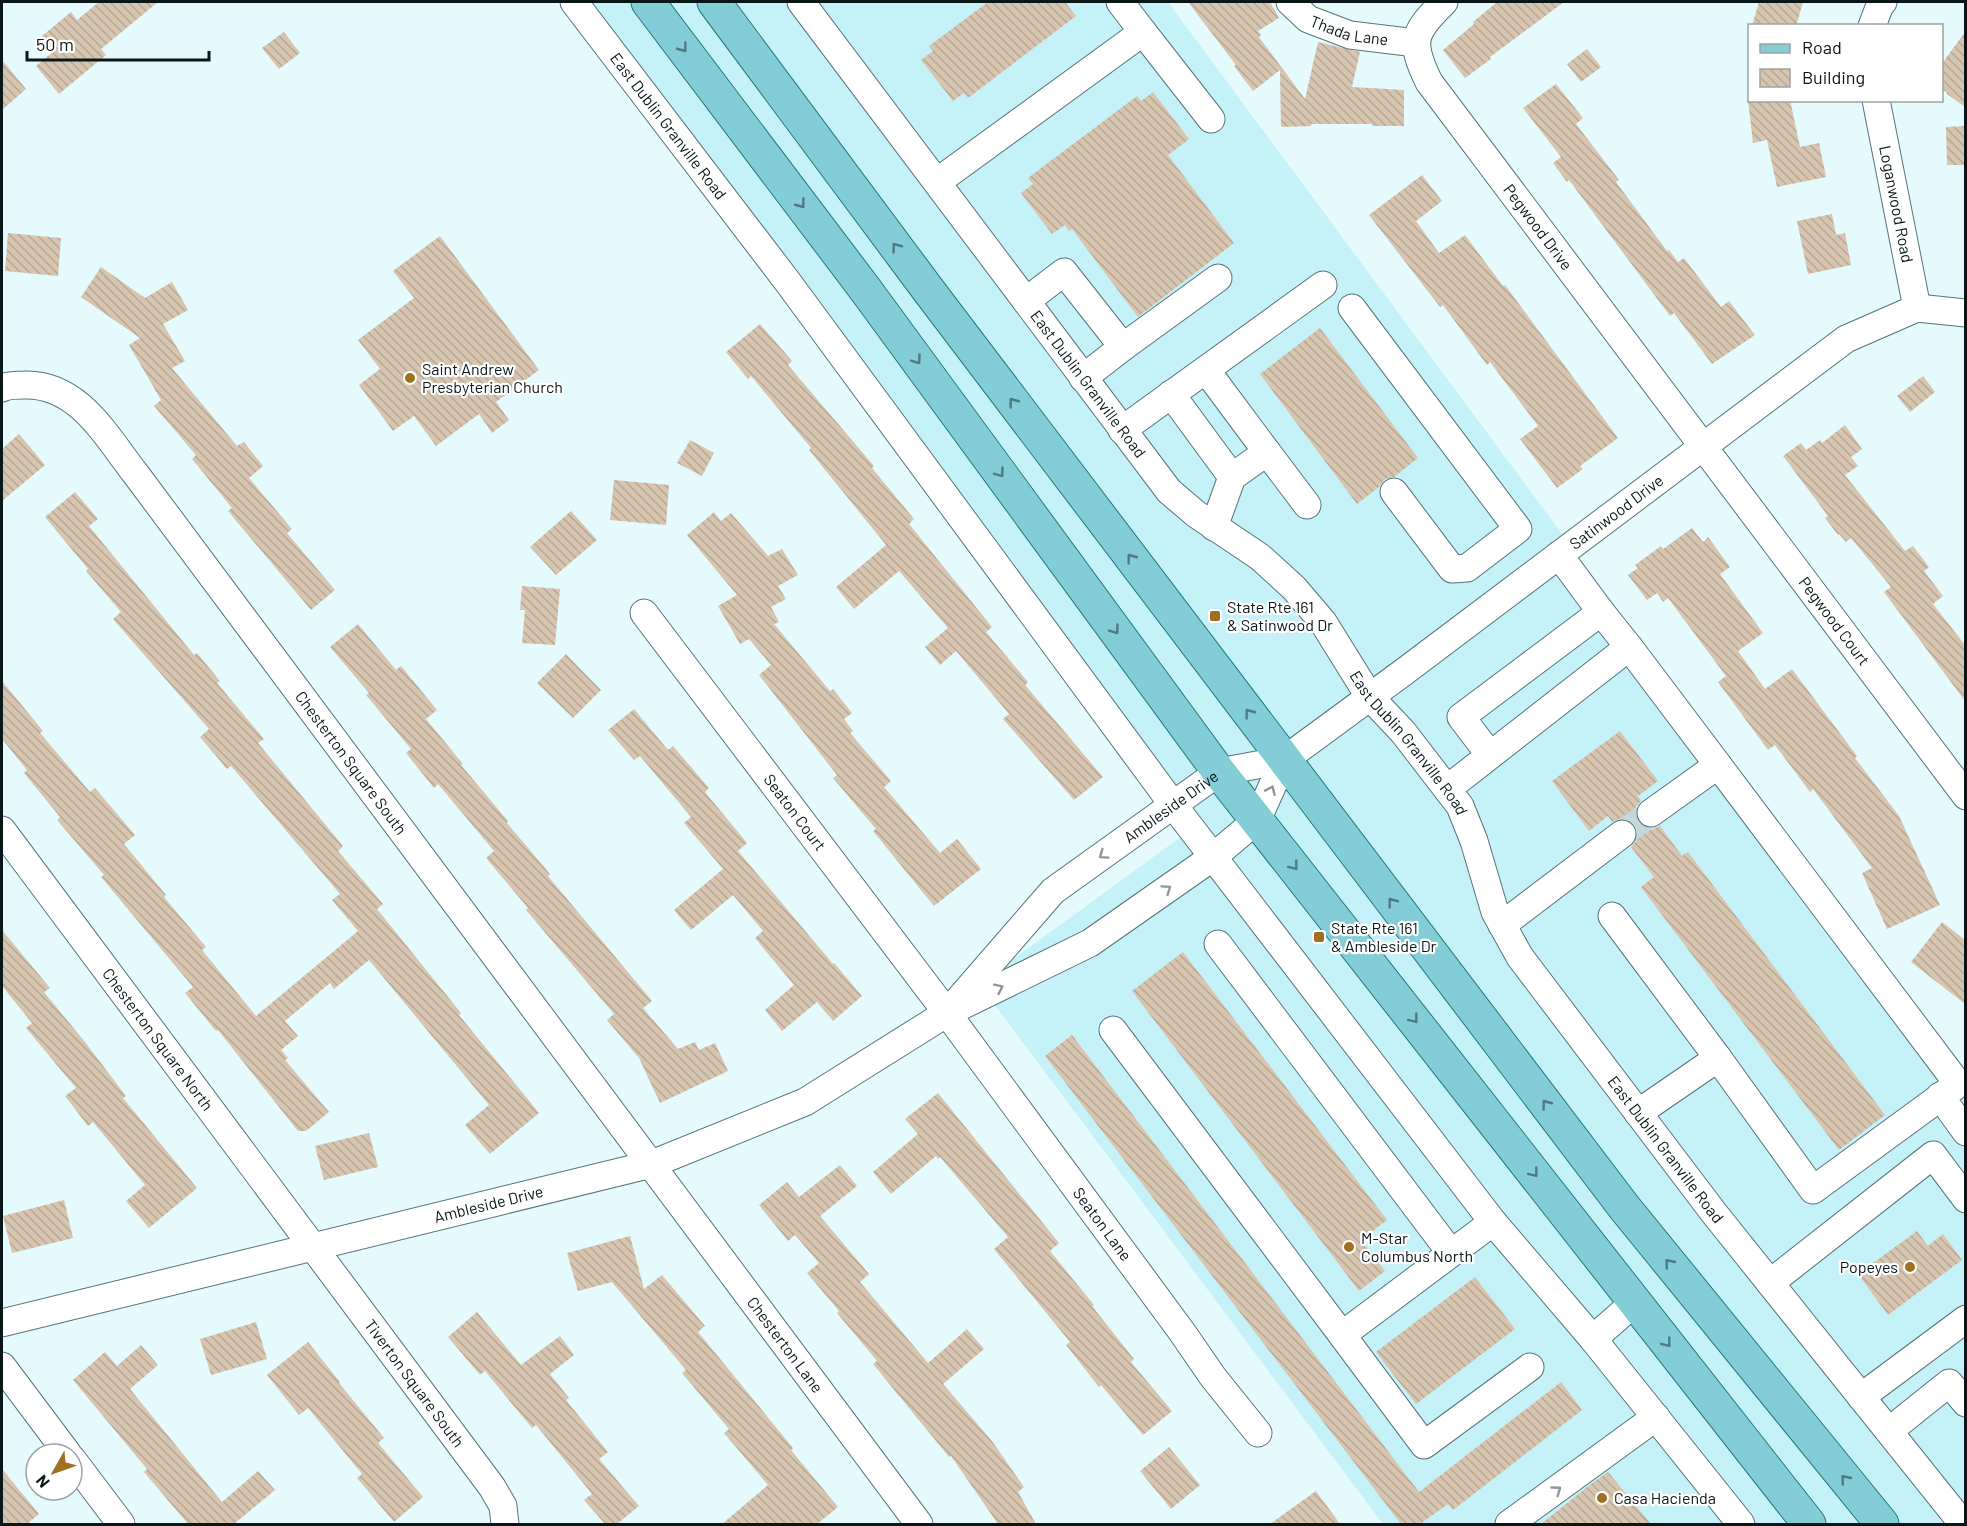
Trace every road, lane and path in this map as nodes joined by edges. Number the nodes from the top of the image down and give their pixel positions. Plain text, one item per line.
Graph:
1 (574, 2) edge
2 (648, 2) edge
3 (714, 2) edge
4 (801, 2) edge
5 (1120, 2) edge
6 (1290, 2) edge
7 (1443, 2) edge
8 (1883, 2) edge
9 (1873, 24) edge
10 (1143, 32) junction
11 (1416, 43) junction
12 (1876, 102) edge
13 (1210, 118) dead end
14 (937, 182) junction
15 (1218, 278) dead end
16 (1323, 285) dead end
17 (1026, 301) junction
18 (1352, 308) dead end
19 (1917, 308) junction
20 (1965, 313) edge
21 (1123, 347) junction
22 (1206, 370) junction
23 (1083, 378) junction
24 (2, 388) edge
25 (1171, 394) junction
26 (1122, 430) junction
27 (1702, 447) junction
28 (1267, 452) junction
29 (1232, 477) junction
30 (1394, 492) dead end
31 (1307, 505) dead end
32 (1214, 527) junction
33 (1559, 555) junction
34 (1601, 612) junction
35 (644, 613) dead end
36 (1629, 647) junction
37 (1369, 696) junction
38 (1490, 755) junction
39 (1284, 760) junction
40 (1718, 765) junction
41 (1219, 772) junction
42 (1447, 789) junction
43 (1965, 796) edge
44 (1174, 806) junction
45 (1651, 813) tunnel mouth
46 (1257, 820) junction
47 (2, 830) edge
48 (1622, 834) tunnel mouth
49 (1213, 857) junction
50 (1612, 915) dead end
51 (1502, 925) junction
52 (1218, 944) dead end
53 (947, 1014) junction
54 (1113, 1030) dead end
55 (1718, 1058) junction
56 (1940, 1096) junction
57 (1638, 1113) junction
58 (1965, 1131) edge
59 (652, 1164) junction
60 (1965, 1199) edge
61 (1493, 1222) junction
62 (314, 1248) junction
63 (1451, 1253) junction
64 (1770, 1282) junction
65 (1635, 1302) junction
66 (1965, 1319) edge
67 (2, 1323) edge
68 (1342, 1335) junction
69 (1593, 1339) junction
70 (2, 1366) edge
71 (1530, 1366) dead end
72 (1960, 1385) edge
73 (1862, 1397) junction
74 (1656, 1417) junction
75 (1889, 1431) junction
76 (1258, 1433) dead end
77 (59, 1442) edge
78 (84, 1475) edge
79 (1734, 1522) edge
80 (120, 1524) edge
81 (506, 1524) edge
82 (920, 1524) edge
83 (1509, 1524) edge
84 (1809, 1524) edge
85 (1882, 1524) edge
86 (1964, 1524) edge

1 - 44 street, East Dublin Granville Road
2 -> 41 main road
39 -> 3 main road
4 - 14 street, East Dublin Granville Road
5 - 10 street
6 - 11 street, Thada Lane
7 - 11 street
8 - 9 street
10 - 13 street
10 - 14 street
11 - 27 street, Pegwood Drive
12 - 19 street, Loganwood Road
14 - 17 street, East Dublin Granville Road
15 - 21 street
16 - 22 street
17 - 21 street
17 - 23 street, East Dublin Granville Road
18 - 30 street
19 - 20 street, Satinwood Drive
19 - 27 street, Satinwood Drive
21 - 23 street
22 - 25 street
22 - 28 street
23 - 26 street, East Dublin Granville Road
24 - 59 street, Chesterton Square South
25 - 26 street
25 - 29 street
26 - 32 street, East Dublin Granville Road
27 - 33 street, Satinwood Drive
27 - 43 street, Pegwood Court
28 - 29 street
28 - 31 street
29 - 32 street
32 - 37 street, East Dublin Granville Road
33 - 34 street
33 - 37 street, Satinwood Drive
34 - 36 street
34 - 38 street
35 - 53 street, Seaton Court
36 - 38 street
36 - 40 street
37 - 39 street, Satinwood Drive
37 - 42 street, East Dublin Granville Road
38 - 42 street
39 - 41 street, Ambleside Drive
46 -> 39 street, Ambleside Drive
85 -> 39 main road
40 - 45 street
40 - 56 street
41 - 44 street, Ambleside Drive
41 - 46 main road
42 - 51 street, East Dublin Granville Road
44 - 49 street, East Dublin Granville Road
44 -> 53 street, Ambleside Drive
46 - 49 street, Ambleside Drive
46 -> 65 main road
47 - 62 street, Chesterton Square North
48 - 51 street
53 -> 49 street, Ambleside Drive
49 - 61 street, East Dublin Granville Road
50 - 55 street
51 - 57 street, East Dublin Granville Road
52 - 63 street
53 - 59 street, Ambleside Drive
53 - 76 street, Seaton Lane
54 - 68 street
55 - 56 street
55 - 57 street
56 - 58 street
57 - 64 street, East Dublin Granville Road
59 - 62 street, Ambleside Drive
59 - 82 street, Chesterton Lane
60 - 64 street
61 - 63 street
61 - 69 street, East Dublin Granville Road
62 - 67 street, Ambleside Drive
62 - 81 street, Tiverton Square South
63 - 68 street
64 - 73 street, East Dublin Granville Road
65 - 69 street
65 -> 84 main road
66 - 73 street
68 - 71 street
69 - 74 street, East Dublin Granville Road
70 - 77 street
72 - 75 street
73 - 75 street, East Dublin Granville Road
74 - 79 street, East Dublin Granville Road
83 -> 74 street
75 - 86 street, East Dublin Granville Road
78 - 80 street

